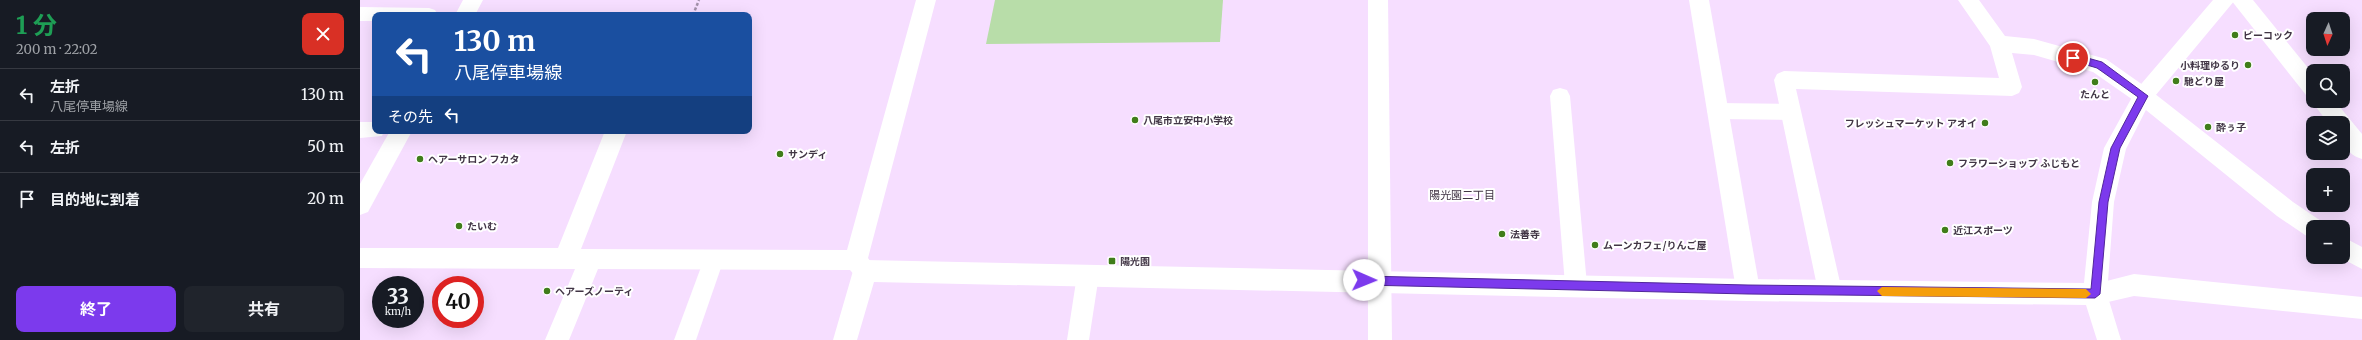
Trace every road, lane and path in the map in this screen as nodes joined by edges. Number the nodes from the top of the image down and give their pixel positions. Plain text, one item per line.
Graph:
1 (473, 0) edge
2 (699, 0) edge
3 (926, 0) edge
4 (1378, 0) edge
5 (1698, 0) edge
6 (1968, 0) edge
7 (2225, 0) edge
8 (2242, 0) edge
9 (467, 12) edge
10 (694, 12) edge
11 (360, 14) edge
12 (372, 14) edge
13 (1999, 43) junction
14 (2306, 80) edge
15 (1560, 96) dead end
16 (2144, 96) junction
17 (2328, 108) edge
18 (1717, 111) junction
19 (1790, 112) junction
20 (2334, 116) edge
21 (360, 130) edge
22 (372, 130) edge
23 (399, 134) edge
24 (615, 134) edge
25 (2350, 135) edge
26 (2362, 150) edge
27 (360, 204) edge
28 (2306, 223) edge
29 (2350, 251) edge
30 (360, 258) edge
31 (565, 259) junction
32 (591, 259) junction
33 (714, 259) junction
34 (2362, 259) edge
35 (860, 266) junction
36 (1088, 275) junction
37 (1379, 280) junction
38 (1576, 285) junction
39 (1748, 290) junction
40 (1830, 291) junction
41 (2095, 294) junction
42 (2362, 308) edge
43 (557, 340) edge
44 (685, 340) edge
45 (845, 340) edge
46 (1078, 340) edge
47 (1380, 340) edge
48 (2109, 340) edge

1 - 9 street
2 - 10 path
3 - 35 street
4 - 37 street
5 - 18 street
6 - 13 street
7 - 16 street
8 - 14 street
11 - 12 lane
13 - 16 street
13 - 19 street
15 - 38 lane
16 - 28 street
16 - 41 street
17 - 20 street
18 - 19 lane
18 - 39 street
19 - 40 street
21 - 22 lane
23 - 27 street
24 - 31 street
25 - 26 street
29 - 34 street
30 - 31 street
31 - 32 street
32 - 33 street
32 - 43 street
33 - 35 street
33 - 44 lane
35 - 36 street
35 - 45 street
36 - 37 street
36 - 46 lane
37 - 38 street
37 - 47 street
38 - 39 street
39 - 40 street
40 - 41 street
41 - 42 street
41 - 48 street

